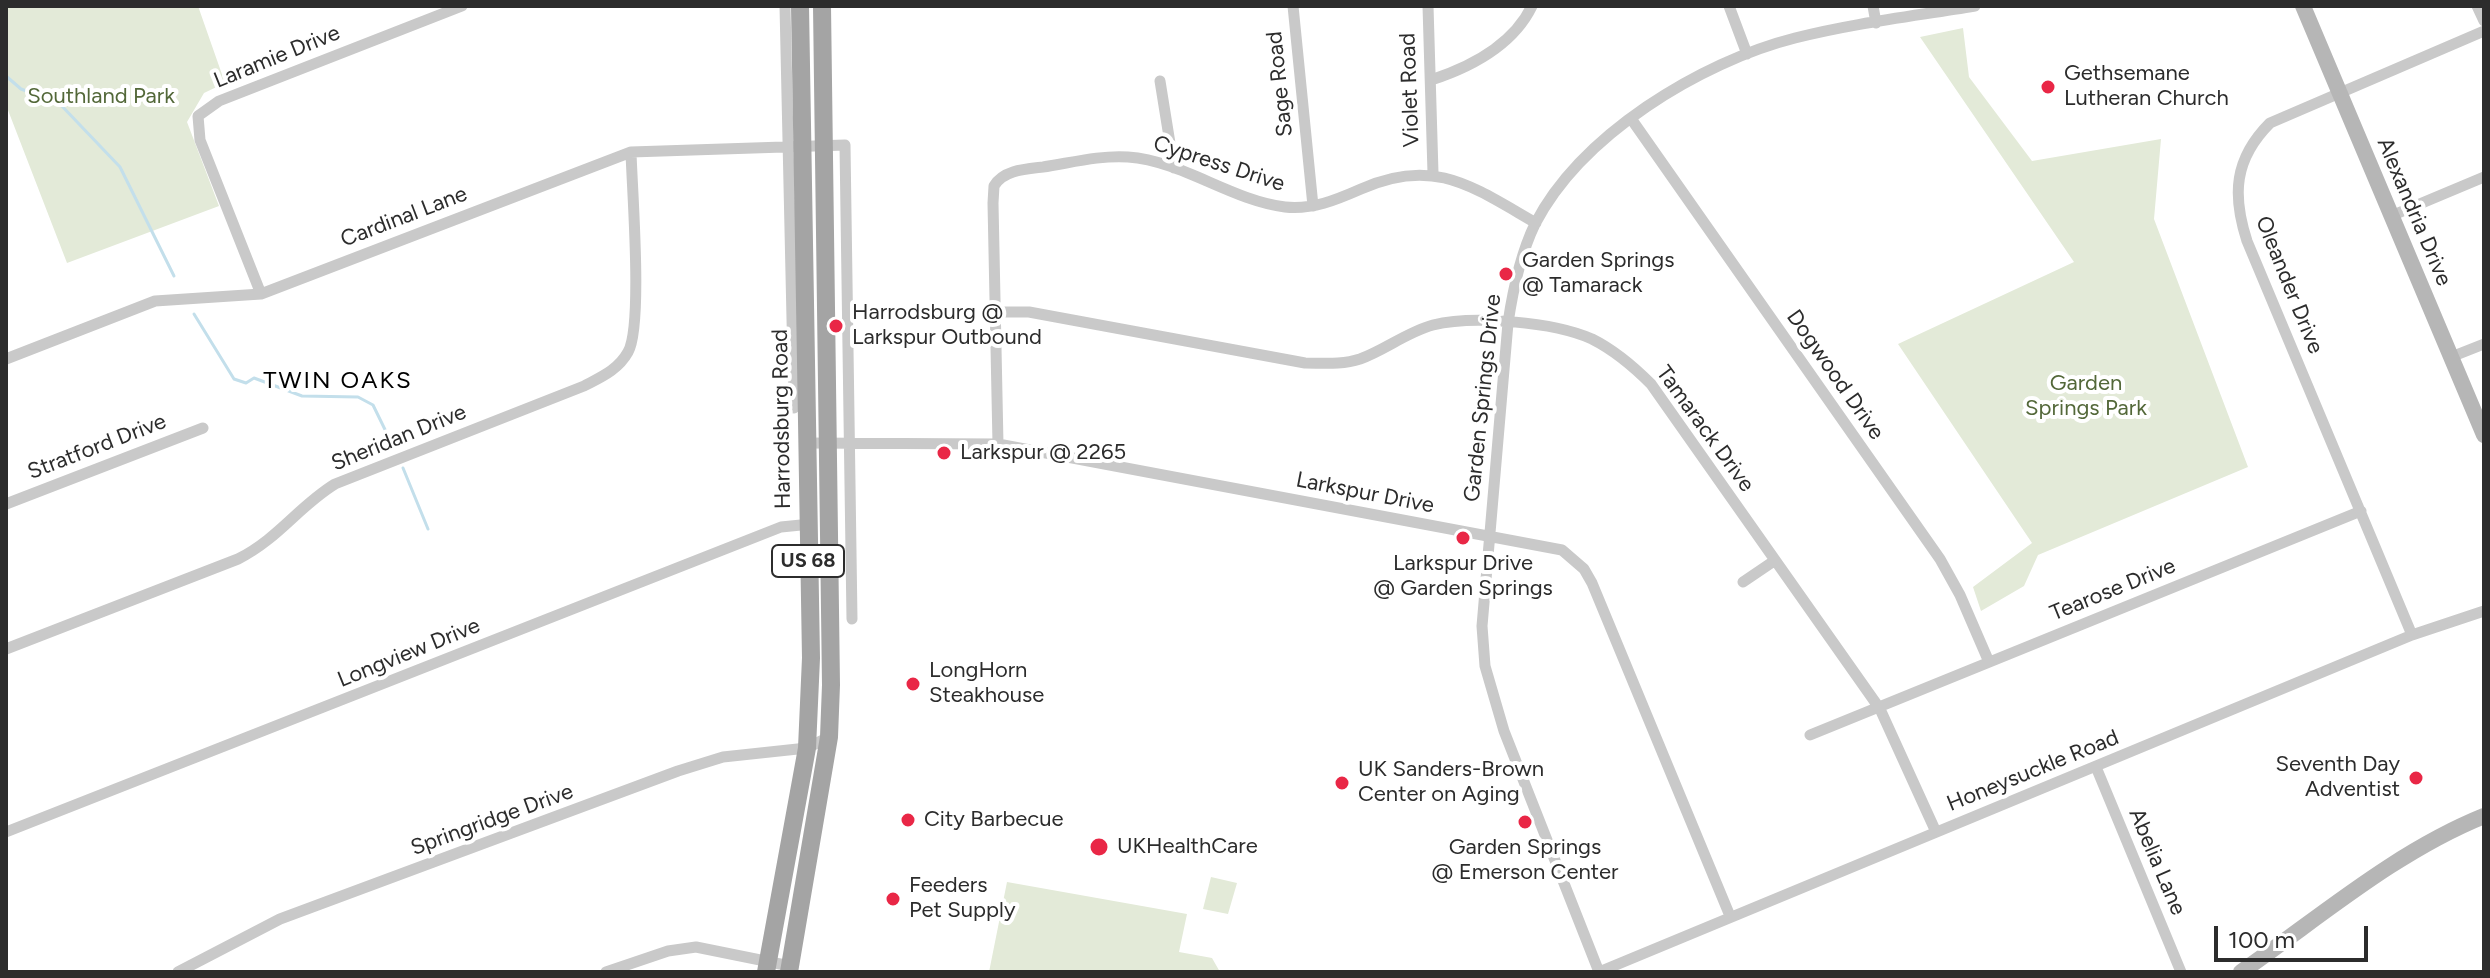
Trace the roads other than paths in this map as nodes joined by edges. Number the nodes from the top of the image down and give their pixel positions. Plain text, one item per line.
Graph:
1 (462, 6) edge
2 (785, 6) edge
3 (800, 6) edge
4 (822, 6) edge
5 (1293, 6) edge
6 (1428, 6) edge
7 (1532, 6) edge
8 (1729, 6) edge
9 (1873, 6) edge
10 (1975, 6) edge
11 (2303, 6) edge
12 (2477, 6) edge
13 (2484, 21) edge
14 (1876, 23) junction
15 (2484, 31) edge
16 (1747, 54) junction
17 (1431, 80) junction
18 (1160, 81) dead end
19 (2340, 91) junction
20 (1632, 120) junction
21 (824, 146) junction
22 (794, 147) junction
23 (631, 152) junction
24 (1174, 168) junction
25 (1433, 173) junction
26 (2484, 177) edge
27 (1313, 206) junction
28 (2391, 216) junction
29 (1536, 223) junction
30 (261, 294) junction
31 (996, 312) junction
32 (1508, 323) junction
33 (2484, 344) edge
34 (2451, 357) junction
35 (6, 359) edge
36 (794, 408) dead end
37 (203, 428) dead end
38 (2484, 435) edge
39 (829, 442) junction
40 (849, 442) junction
41 (806, 443) junction
42 (998, 444) junction
43 (6, 504) edge
44 (2361, 511) junction
45 (830, 523) junction
46 (807, 524) junction
47 (1490, 537) junction
48 (1774, 561) junction
49 (1743, 582) dead end
50 (2484, 611) edge
51 (852, 619) dead end
52 (2412, 635) junction
53 (6, 649) edge
54 (1989, 662) junction
55 (1880, 709) junction
56 (1810, 735) dead end
57 (829, 737) junction
58 (807, 748) junction
59 (2096, 767) junction
60 (2484, 816) edge
61 (6, 832) edge
62 (1936, 832) junction
63 (1730, 916) junction
64 (767, 966) edge
65 (790, 969) edge
66 (178, 972) edge
67 (606, 972) edge
68 (1599, 972) edge
69 (2181, 972) edge
70 (2241, 972) edge

1 - 30 street, Laramie Drive
2 - 22 street
3 - 22 main road, Harrodsburg Road / US 68
4 - 21 main road, US 68
5 - 27 street, Sage Road
6 - 17 street, Violet Road
7 - 17 street
8 - 16 street
9 - 14 street
10 - 14 street, Garden Springs Drive
11 - 19 street, Alexandria Drive
12 - 13 street
14 - 16 street, Garden Springs Drive
15 - 19 street, Oleander Drive
16 - 20 street, Garden Springs Drive
17 - 25 street, Violet Road
18 - 24 street
19 - 28 street, Alexandria Drive
19 - 44 street, Oleander Drive
20 - 29 street, Garden Springs Drive
20 - 54 street, Dogwood Drive
21 - 22 street, Cardinal Lane
21 - 39 main road, US 68
21 - 40 street
22 - 23 street, Cardinal Lane
22 - 36 street
22 - 41 main road, Harrodsburg Road / US 68
23 - 30 street, Cardinal Lane
23 - 53 street, Sheridan Drive
24 - 27 street, Cypress Drive
24 - 31 street, Cypress Drive
25 - 27 street, Cypress Drive
25 - 29 street, Cypress Drive
26 - 28 street
28 - 34 street, Alexandria Drive
29 - 32 street, Garden Springs Drive
30 - 35 street, Cardinal Lane
31 - 32 street, Tamarack Drive
31 - 42 street, Cypress Drive
32 - 47 street, Garden Springs Drive
32 - 48 street, Tamarack Drive
33 - 34 street
34 - 38 street, Alexandria Drive
37 - 43 street, Stratford Drive
39 - 40 street, Larkspur Drive
39 - 41 street, Larkspur Drive
39 - 45 main road, US 68
40 - 42 street, Larkspur Drive
40 - 51 street
41 - 46 main road, Harrodsburg Road / US 68
42 - 47 street, Larkspur Drive
44 - 52 street, Oleander Drive
44 - 54 street, Tearose Drive
45 - 46 street, Longview Drive
45 - 57 main road, US 68
46 - 58 main road, Harrodsburg Road / US 68
46 - 61 street, Longview Drive
47 - 63 street, Larkspur Drive
47 - 68 street, Garden Springs Drive
48 - 49 street
48 - 55 street, Tamarack Drive
50 - 52 street, Honeysuckle Road
52 - 59 street, Honeysuckle Road
54 - 55 street, Tearose Drive
55 - 56 street, Tearose Drive
55 - 62 street, Tamarack Drive
57 - 58 street, Springridge Drive
57 - 65 main road, US 68
58 - 64 main road, Harrodsburg Road / US 68
58 - 66 street, Springridge Drive
59 - 62 street, Honeysuckle Road
59 - 69 street, Abelia Lane
60 - 70 street
62 - 63 street, Honeysuckle Road
63 - 68 street, Honeysuckle Road
64 - 65 street
64 - 67 street

